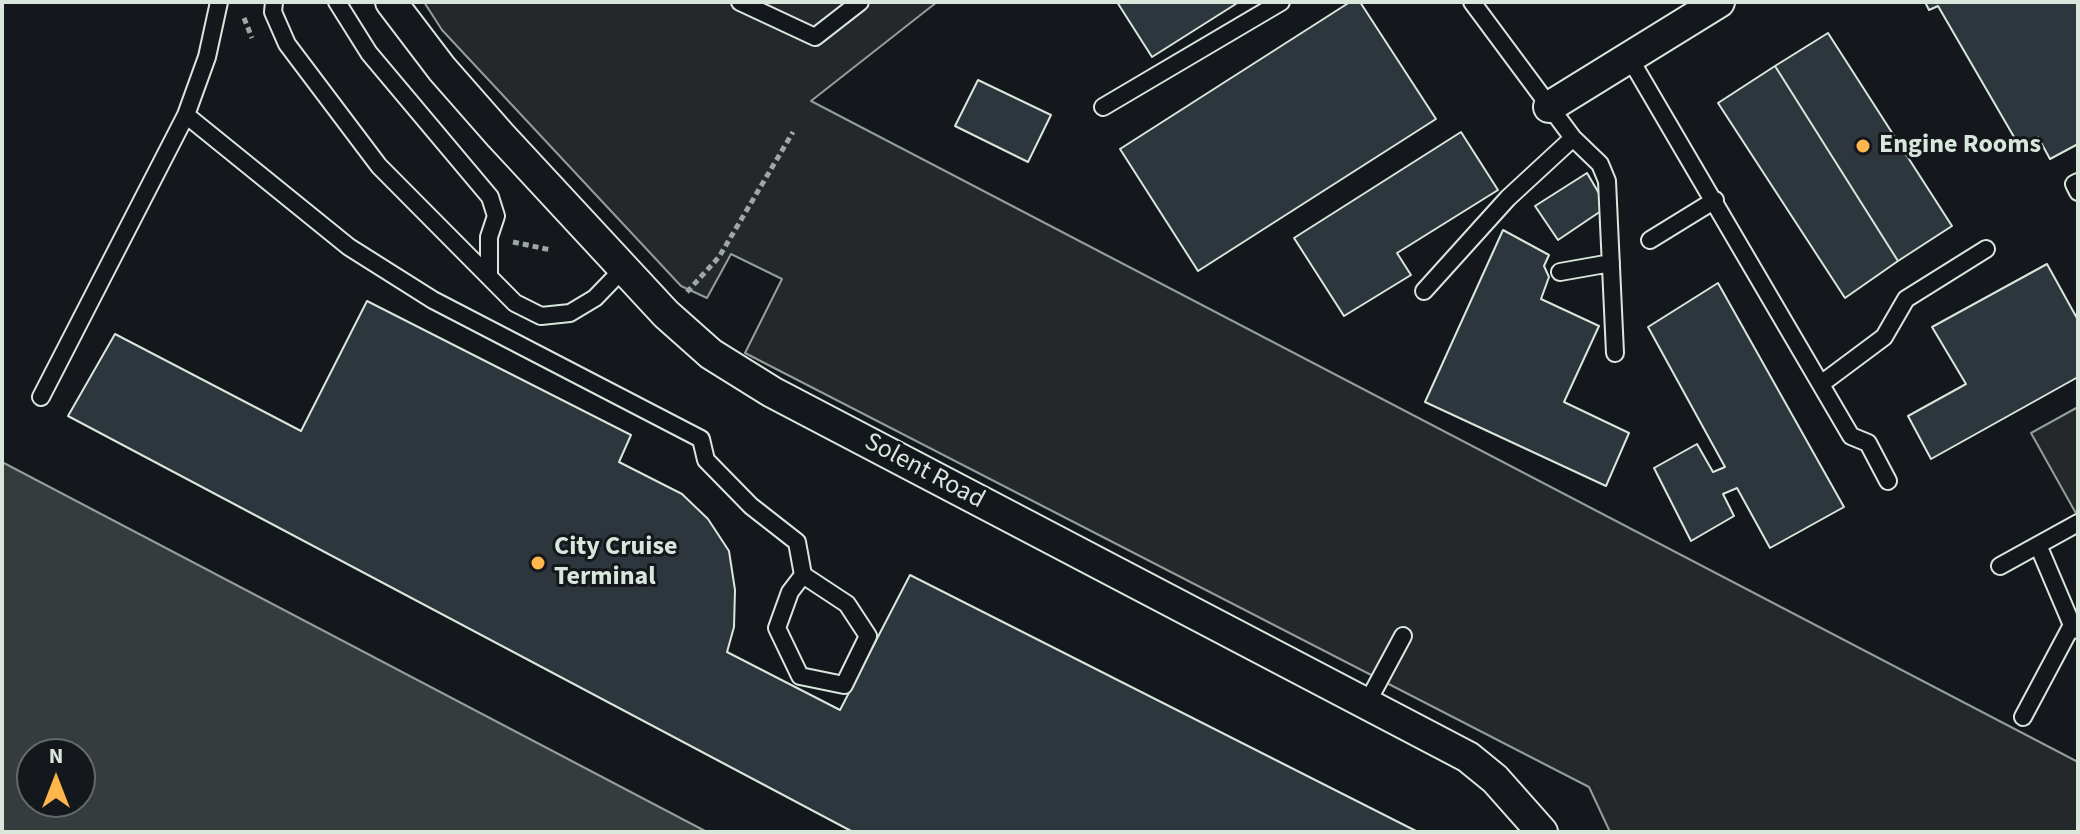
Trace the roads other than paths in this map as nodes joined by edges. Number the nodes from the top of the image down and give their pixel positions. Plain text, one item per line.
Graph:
1 (219, 2) edge
2 (274, 2) edge
3 (337, 2) edge
4 (391, 2) edge
5 (740, 2) edge
6 (860, 2) edge
7 (1281, 2) edge
8 (1472, 2) edge
9 (1719, 2) edge
10 (1629, 57) junction
11 (1103, 107) dead end
12 (1549, 107) junction
13 (186, 115) junction
14 (1573, 138) junction
15 (2078, 182) edge
16 (2078, 192) edge
17 (1715, 200) junction
18 (1650, 240) dead end
19 (1986, 249) dead end
20 (1611, 263) junction
21 (624, 268) junction
22 (1560, 272) dead end
23 (489, 277) junction
24 (1424, 291) dead end
25 (1615, 353) dead end
26 (1821, 384) junction
27 (41, 397) dead end
28 (1888, 481) dead end
29 (2078, 523) edge
30 (2038, 545) junction
31 (2000, 566) dead end
32 (803, 575) junction
33 (2075, 627) edge
34 (1403, 636) dead end
35 (1367, 703) junction
36 (2023, 717) dead end
37 (1542, 832) edge

1 - 13 lane
2 - 23 lane
3 - 23 lane
4 - 21 street, Solent Road
5 - 6 lane
7 - 11 lane
8 - 12 lane
9 - 10 street
10 - 12 street
10 - 17 lane
12 - 14 lane
13 - 27 lane
13 - 32 lane
14 - 20 lane
14 - 24 lane
15 - 16 lane
17 - 18 lane
17 - 26 lane
19 - 26 lane
20 - 22 lane
20 - 25 lane
21 - 23 lane
21 - 35 street, Solent Road
26 - 28 lane
29 - 30 lane
30 - 31 lane
30 - 33 lane
32 - 32 lane
33 - 36 lane
34 - 35 lane
35 - 37 street, Solent Road

